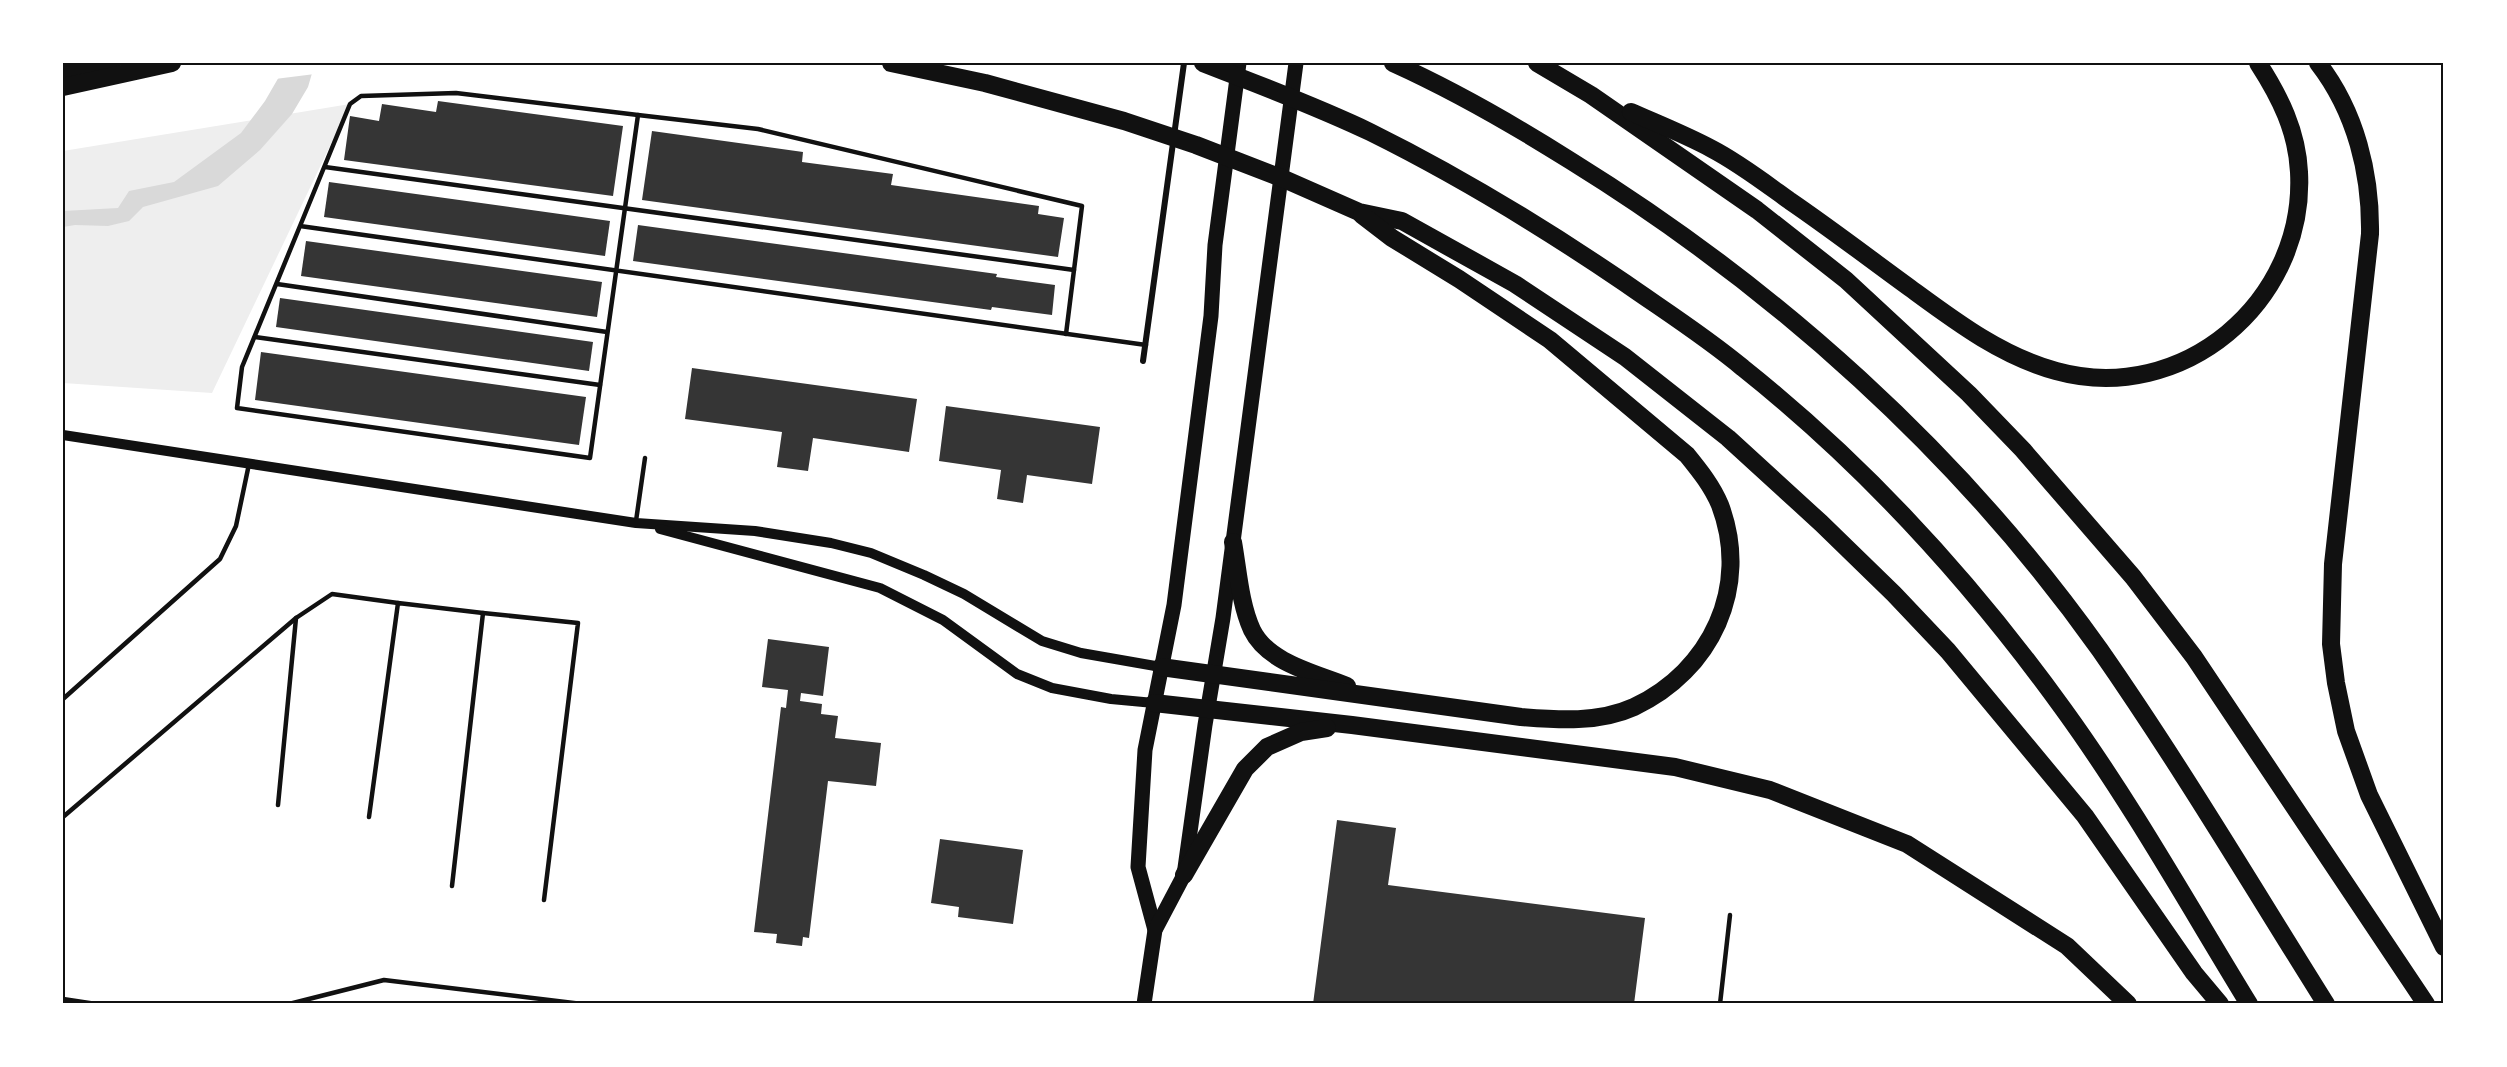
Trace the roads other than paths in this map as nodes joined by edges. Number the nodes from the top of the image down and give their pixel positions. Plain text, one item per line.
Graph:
1 (145, 63) edge
2 (172, 63) edge
3 (891, 63) edge
4 (1184, 63) edge
5 (1203, 63) edge
6 (1239, 63) edge
7 (1296, 63) edge
8 (1393, 63) edge
9 (1537, 63) edge
10 (2258, 63) edge
11 (2318, 63) edge
12 (63, 71) edge
13 (63, 87) edge
14 (1591, 94) junction
15 (638, 115) junction
16 (325, 167) junction
17 (625, 209) junction
18 (1359, 212) junction
19 (300, 226) junction
20 (1074, 270) junction
21 (616, 271) junction
22 (277, 284) junction
23 (607, 332) junction
24 (1065, 334) junction
25 (255, 337) junction
26 (1146, 345) junction
27 (1143, 361) dead end
28 (600, 385) junction
29 (63, 435) edge
30 (645, 458) dead end
31 (249, 464) junction
32 (636, 524) junction
33 (1233, 542) junction
34 (398, 603) junction
35 (483, 613) junction
36 (296, 618) junction
37 (1161, 667) junction
38 (1213, 675) junction
39 (1374, 697) junction
40 (63, 699) edge
41 (1154, 703) junction
42 (1208, 707) junction
43 (1352, 725) junction
44 (278, 806) dead end
45 (63, 817) edge
46 (369, 817) dead end
47 (1184, 875) junction
48 (452, 886) dead end
49 (544, 900) dead end
50 (1730, 915) dead end
51 (1155, 930) junction
52 (2444, 947) edge
53 (63, 999) edge
54 (96, 1004) edge
55 (289, 1004) edge
56 (582, 1004) edge
57 (1144, 1004) edge
58 (1720, 1004) edge
59 (2128, 1004) edge
60 (2220, 1004) edge
61 (2249, 1004) edge
62 (2326, 1004) edge
63 (2426, 1004) edge

1 - 12 highway
2 - 13 highway
3 - 18 highway
4 - 26 street
5 - 61 highway
6 - 37 main road
7 - 33 main road
8 - 62 highway
9 - 14 highway
10 - 14 highway
11 - 52 highway
14 - 63 highway
15 - 16 lane
15 - 17 lane
15 - 20 lane
16 - 17 lane
16 - 19 lane
17 - 20 lane
17 - 21 lane
18 - 39 highway
18 - 60 highway
19 - 21 lane
19 - 22 lane
20 - 24 lane
21 - 23 lane
21 - 24 lane
22 - 23 lane
22 - 25 lane
23 - 28 lane
24 - 26 lane
25 - 28 lane
25 - 28 lane
26 - 27 street
29 - 31 street
30 - 32 lane
31 - 32 street
31 - 40 lane
32 - 37 street
32 - 41 street
33 - 38 main road
33 - 39 highway
34 - 35 lane
34 - 36 lane
34 - 46 lane
35 - 48 lane
35 - 49 lane
36 - 44 lane
36 - 45 lane
37 - 38 highway
37 - 41 main road
38 - 39 highway
38 - 42 main road
41 - 42 highway
41 - 51 main road
42 - 43 highway
42 - 47 main road
43 - 47 highway
43 - 59 highway
47 - 51 main road
50 - 58 lane
51 - 57 main road
53 - 54 lane
55 - 56 lane

